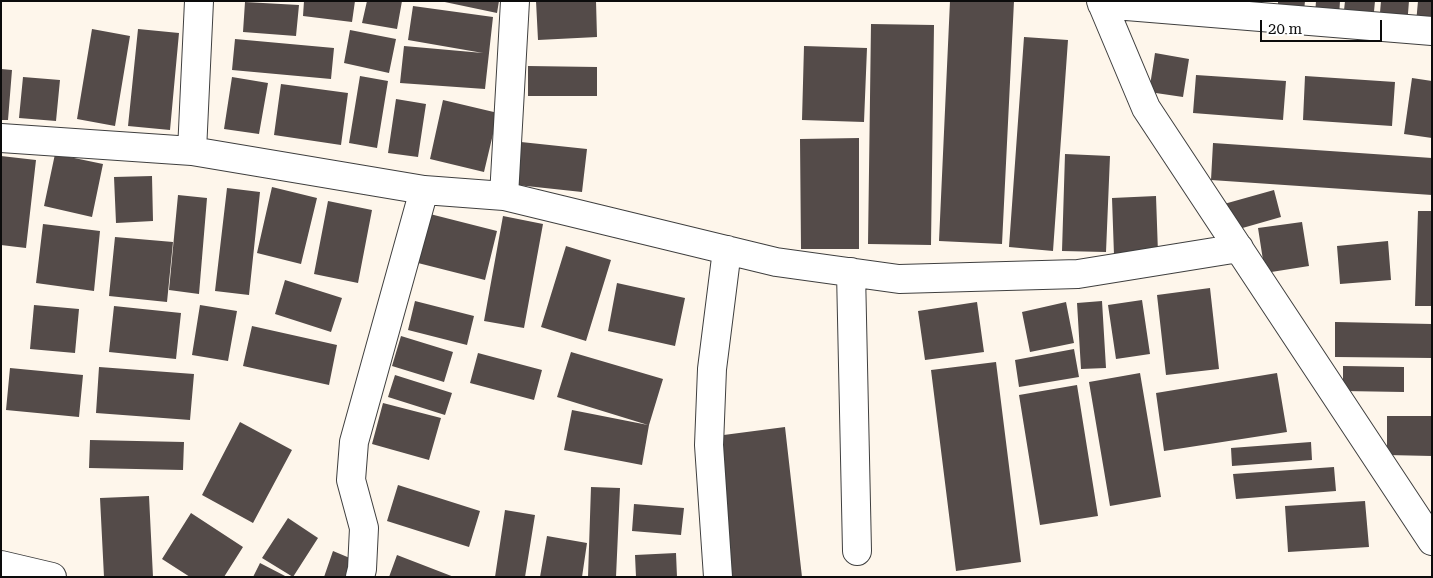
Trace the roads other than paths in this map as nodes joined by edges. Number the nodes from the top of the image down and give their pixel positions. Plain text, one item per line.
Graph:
1 (199, 1) edge
2 (515, 1) edge
3 (1101, 3) edge
4 (1432, 30) edge
5 (1, 138) edge
6 (192, 151) junction
7 (424, 190) junction
8 (504, 196) junction
9 (1239, 248) junction
10 (727, 250) junction
11 (850, 272) junction
12 (1432, 540) edge
13 (857, 551) dead end
14 (1, 566) edge
15 (52, 577) edge
16 (360, 577) edge
17 (718, 577) edge

1 - 6 street
2 - 8 street
3 - 4 street
3 - 9 street
5 - 6 street
6 - 7 street
7 - 8 street
7 - 16 street
8 - 10 street
9 - 11 street
9 - 12 street
10 - 11 street
10 - 17 street
11 - 13 street
14 - 15 street

